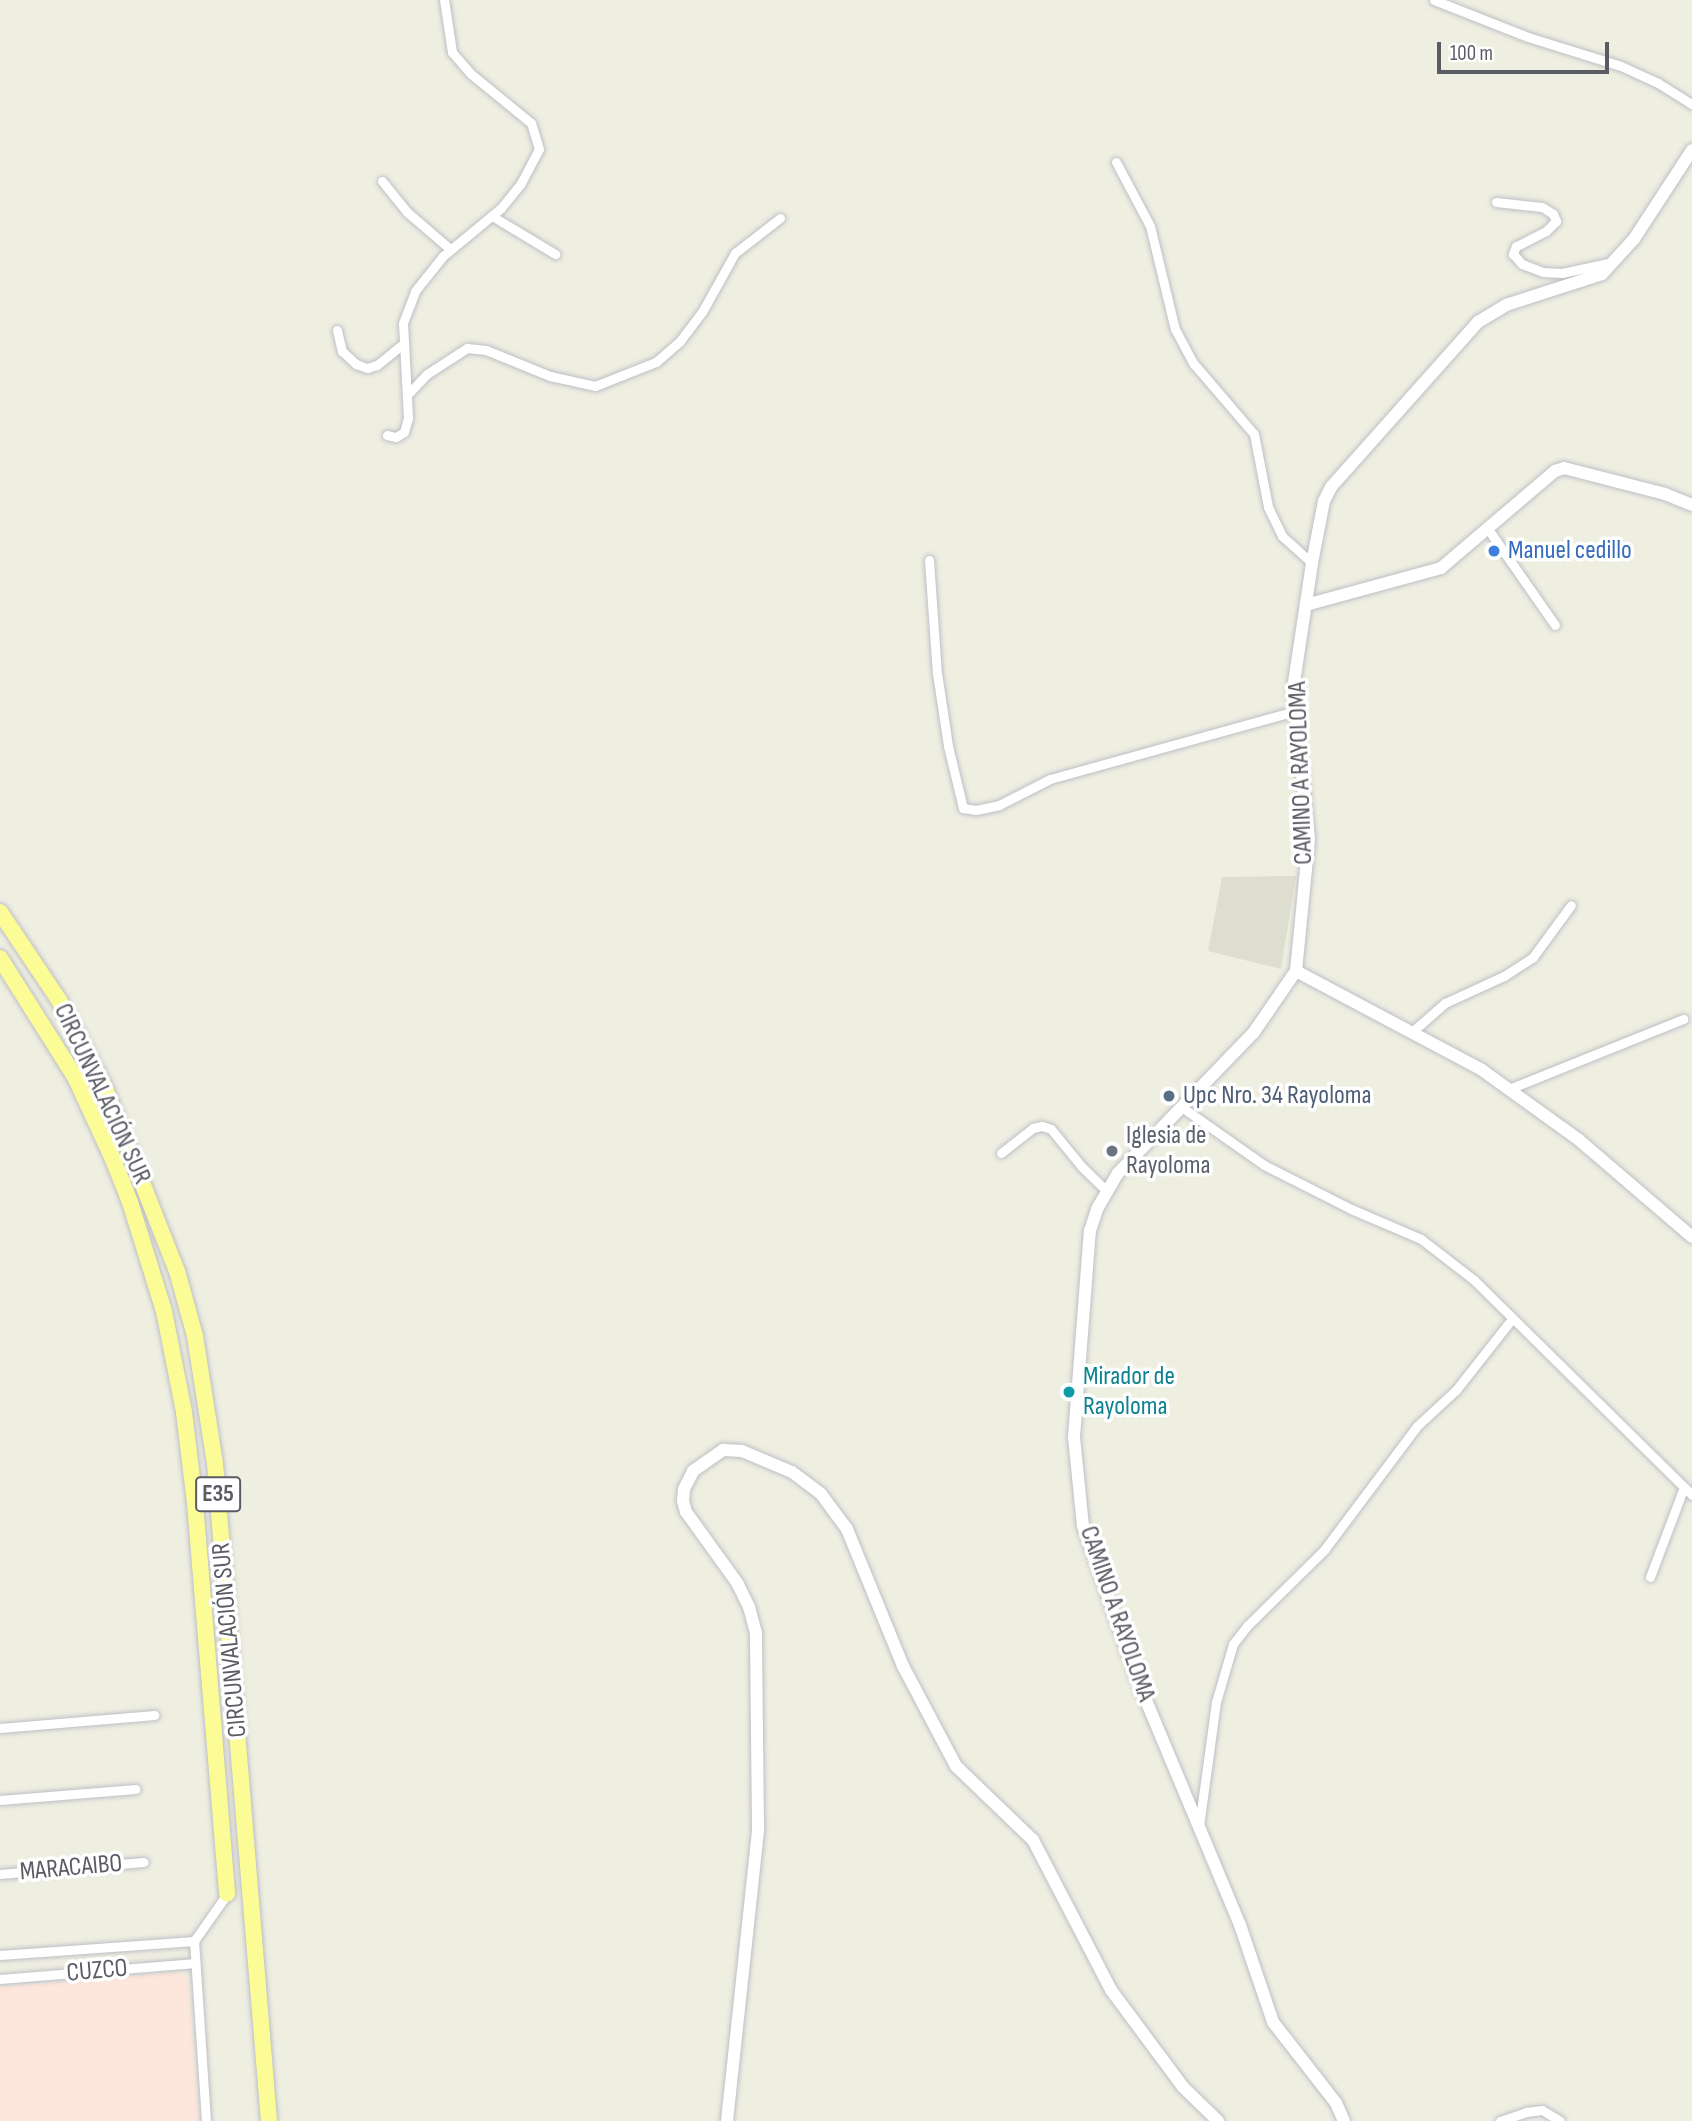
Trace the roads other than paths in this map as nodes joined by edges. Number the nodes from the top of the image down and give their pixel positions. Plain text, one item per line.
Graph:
1 (444, 0) edge
2 (1434, 0) edge
3 (1692, 104) edge
4 (1692, 150) edge
5 (1116, 162) dead end
6 (382, 181) dead end
7 (1496, 202) dead end
8 (492, 216) junction
9 (780, 218) dead end
10 (450, 249) junction
11 (555, 254) dead end
12 (1614, 262) junction
13 (337, 330) dead end
14 (403, 344) junction
15 (409, 393) junction
16 (387, 435) dead end
17 (1692, 505) edge
18 (1488, 529) junction
19 (929, 560) dead end
20 (1312, 563) junction
21 (1306, 605) junction
22 (1555, 625) dead end
23 (1295, 711) junction
24 (1571, 905) dead end
25 (0, 912) edge
26 (0, 958) edge
27 (1296, 971) junction
28 (1683, 1019) dead end
29 (1413, 1031) junction
30 (1508, 1089) junction
31 (1183, 1108) junction
32 (1000, 1153) dead end
33 (1106, 1190) junction
34 (1692, 1237) edge
35 (1511, 1320) junction
36 (1684, 1487) junction
37 (1692, 1495) edge
38 (1650, 1577) dead end
39 (155, 1715) dead end
40 (0, 1728) edge
41 (136, 1789) dead end
42 (0, 1800) edge
43 (1199, 1828) junction
44 (143, 1862) dead end
45 (0, 1874) edge
46 (227, 1894) joint
47 (194, 1941) junction
48 (0, 1955) edge
49 (195, 1963) junction
50 (0, 1979) edge
51 (206, 2121) edge
52 (269, 2121) edge
53 (727, 2121) edge
54 (1218, 2121) edge
55 (1345, 2121) edge
56 (1500, 2121) edge
57 (1560, 2121) edge

1 - 8 street
2 - 3 street
4 - 12 street, CAMINO A RAYOLOMA
5 - 20 street
6 - 10 street
7 - 12 street
8 - 10 street
8 - 11 street
9 - 15 street
10 - 14 street
12 - 20 street, CAMINO A RAYOLOMA
13 - 14 street
14 - 15 street
15 - 16 street
17 - 18 street
18 - 21 street
18 - 22 street
19 - 23 street
20 - 21 street, CAMINO A RAYOLOMA
21 - 23 street, CAMINO A RAYOLOMA
23 - 27 street, CAMINO A RAYOLOMA
24 - 29 street
25 - 52 highway, CIRCUNVALACIÓN SUR / E35
26 - 46 highway, CIRCUNVALACIÓN SUR / E35
27 - 29 street
27 - 31 street, CAMINO A RAYOLOMA
28 - 30 street
29 - 30 street
30 - 34 street
31 - 33 street, CAMINO A RAYOLOMA
31 - 35 street
32 - 33 street
33 - 43 street, CAMINO A RAYOLOMA
35 - 36 street
35 - 43 street
36 - 37 street
36 - 38 street
39 - 40 street
41 - 42 street
43 - 55 street, CAMINO A RAYOLOMA
44 - 45 street, MARACAIBO
46 - 47 street
47 - 48 street, CUZCO
47 - 49 street
49 - 50 street, CUZCO
49 - 51 street
53 - 54 street
56 - 57 street

